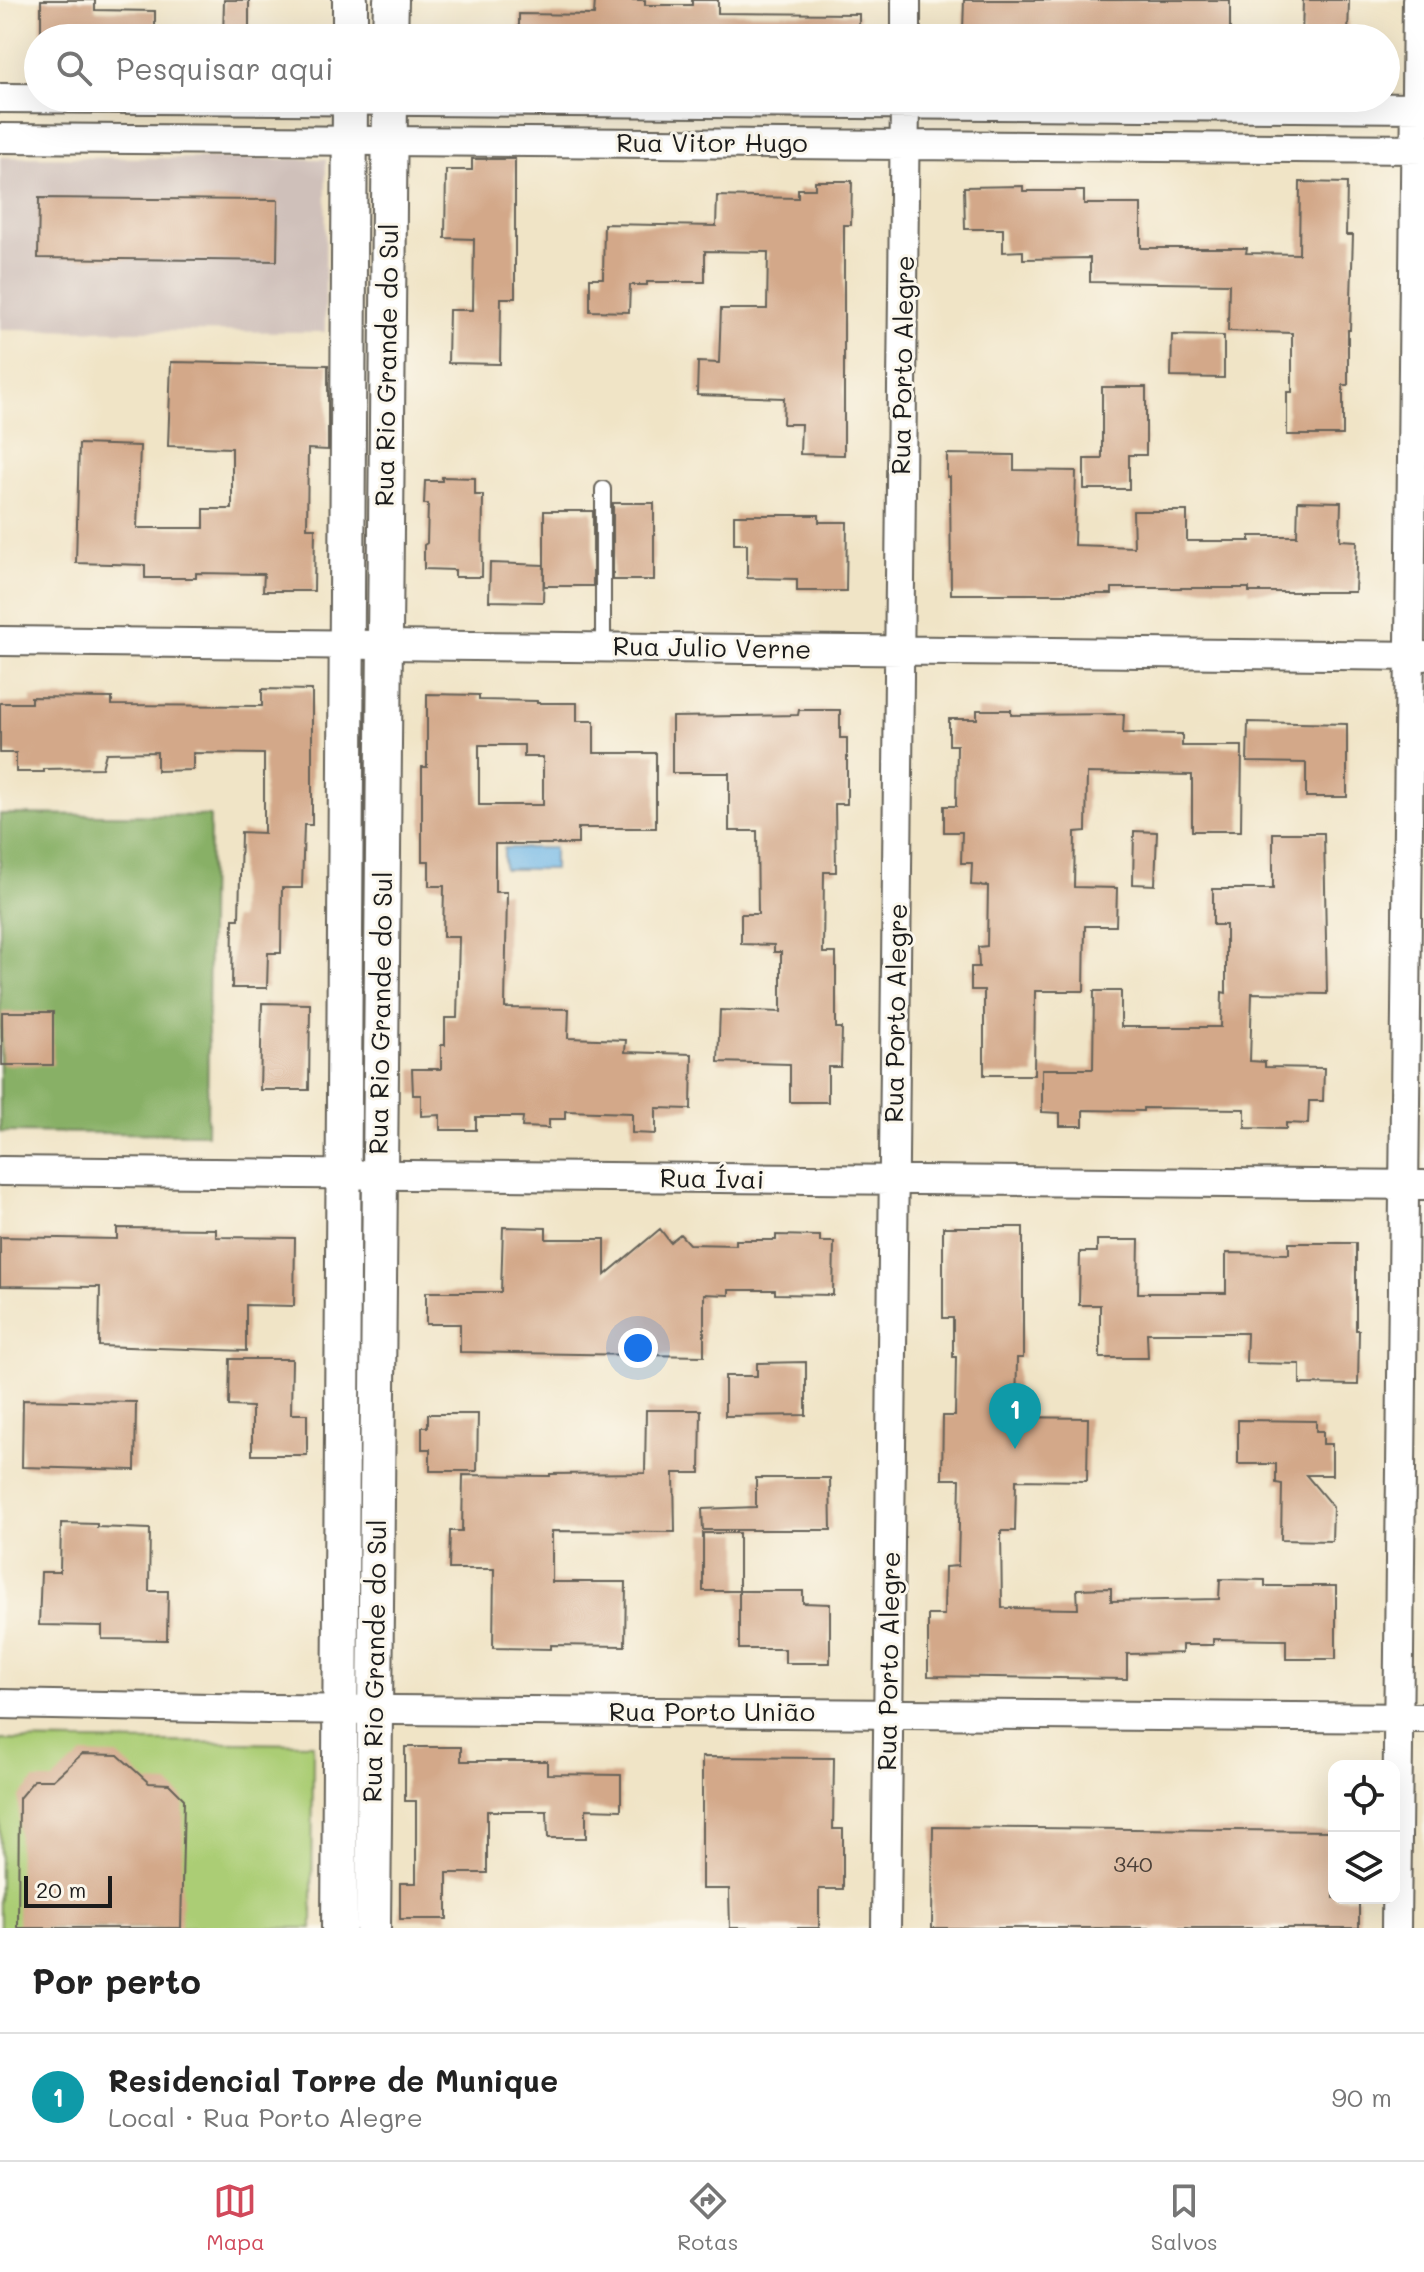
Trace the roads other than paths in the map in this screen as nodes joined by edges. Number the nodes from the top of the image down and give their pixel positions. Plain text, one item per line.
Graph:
1 (350, 0) edge
2 (391, 0) edge
3 (906, 0) edge
4 (1417, 0) edge
5 (350, 24) edge
6 (390, 24) edge
7 (906, 24) edge
8 (0, 98) edge
9 (24, 98) edge
10 (1400, 108) edge
11 (1420, 108) edge
12 (350, 112) edge
13 (390, 112) edge
14 (905, 112) edge
15 (0, 138) edge
16 (349, 141) junction
17 (389, 141) junction
18 (905, 145) junction
19 (1419, 149) edge
20 (603, 489) dead end
21 (0, 641) edge
22 (346, 644) junction
23 (384, 644) junction
24 (603, 647) junction
25 (900, 650) junction
26 (1417, 656) edge
27 (1415, 1038) edge
28 (0, 1171) edge
29 (343, 1175) junction
30 (379, 1175) junction
31 (894, 1181) junction
32 (1414, 1185) edge
33 (0, 1704) edge
34 (340, 1709) junction
35 (374, 1709) junction
36 (888, 1714) junction
37 (1411, 1718) edge
38 (339, 1928) edge
39 (373, 1928) edge
40 (886, 1928) edge
41 (1396, 1928) edge

1 - 5 street
2 - 6 street
3 - 7 street
4 - 11 street
8 - 9 street, Rua Vitor Hugo
10 - 11 street, Rua Vitor Hugo
11 - 19 street
12 - 16 street, Rua Rio Grande do Sul
13 - 17 street, Rua Rio Grande do Sul
14 - 18 street, Rua Porto Alegre
15 - 16 street, Rua Vitor Hugo
16 - 17 street, Rua Vitor Hugo
16 - 22 street, Rua Rio Grande do Sul
17 - 18 street, Rua Vitor Hugo
17 - 23 street, Rua Rio Grande do Sul
18 - 19 street, Rua Vitor Hugo
18 - 25 street, Rua Porto Alegre
19 - 26 street
20 - 24 lane
21 - 22 street, Rua Julio Verne
22 - 23 street, Rua Julio Verne
22 - 29 street, Rua Rio Grande do Sul
23 - 24 street, Rua Julio Verne
23 - 30 street, Rua Rio Grande do Sul
24 - 25 street, Rua Julio Verne
25 - 26 street, Rua Julio Verne
25 - 31 street, Rua Porto Alegre
26 - 27 street
27 - 32 street
28 - 29 street, Rua Ívai
29 - 30 street, Rua Ívai
29 - 34 street, Rua Rio Grande do Sul
30 - 31 street, Rua Ívai
30 - 35 street, Rua Rio Grande do Sul
31 - 32 street, Rua Ívai
31 - 36 street, Rua Porto Alegre
32 - 37 street
33 - 34 street, Rua Porto União
34 - 35 street, Rua Porto União
34 - 38 street, Rua Rio Grande do Sul
35 - 36 street, Rua Porto União
35 - 39 street, Rua Rio Grande do Sul
36 - 37 street, Rua Porto União
36 - 40 street, Rua Porto Alegre
37 - 41 street

